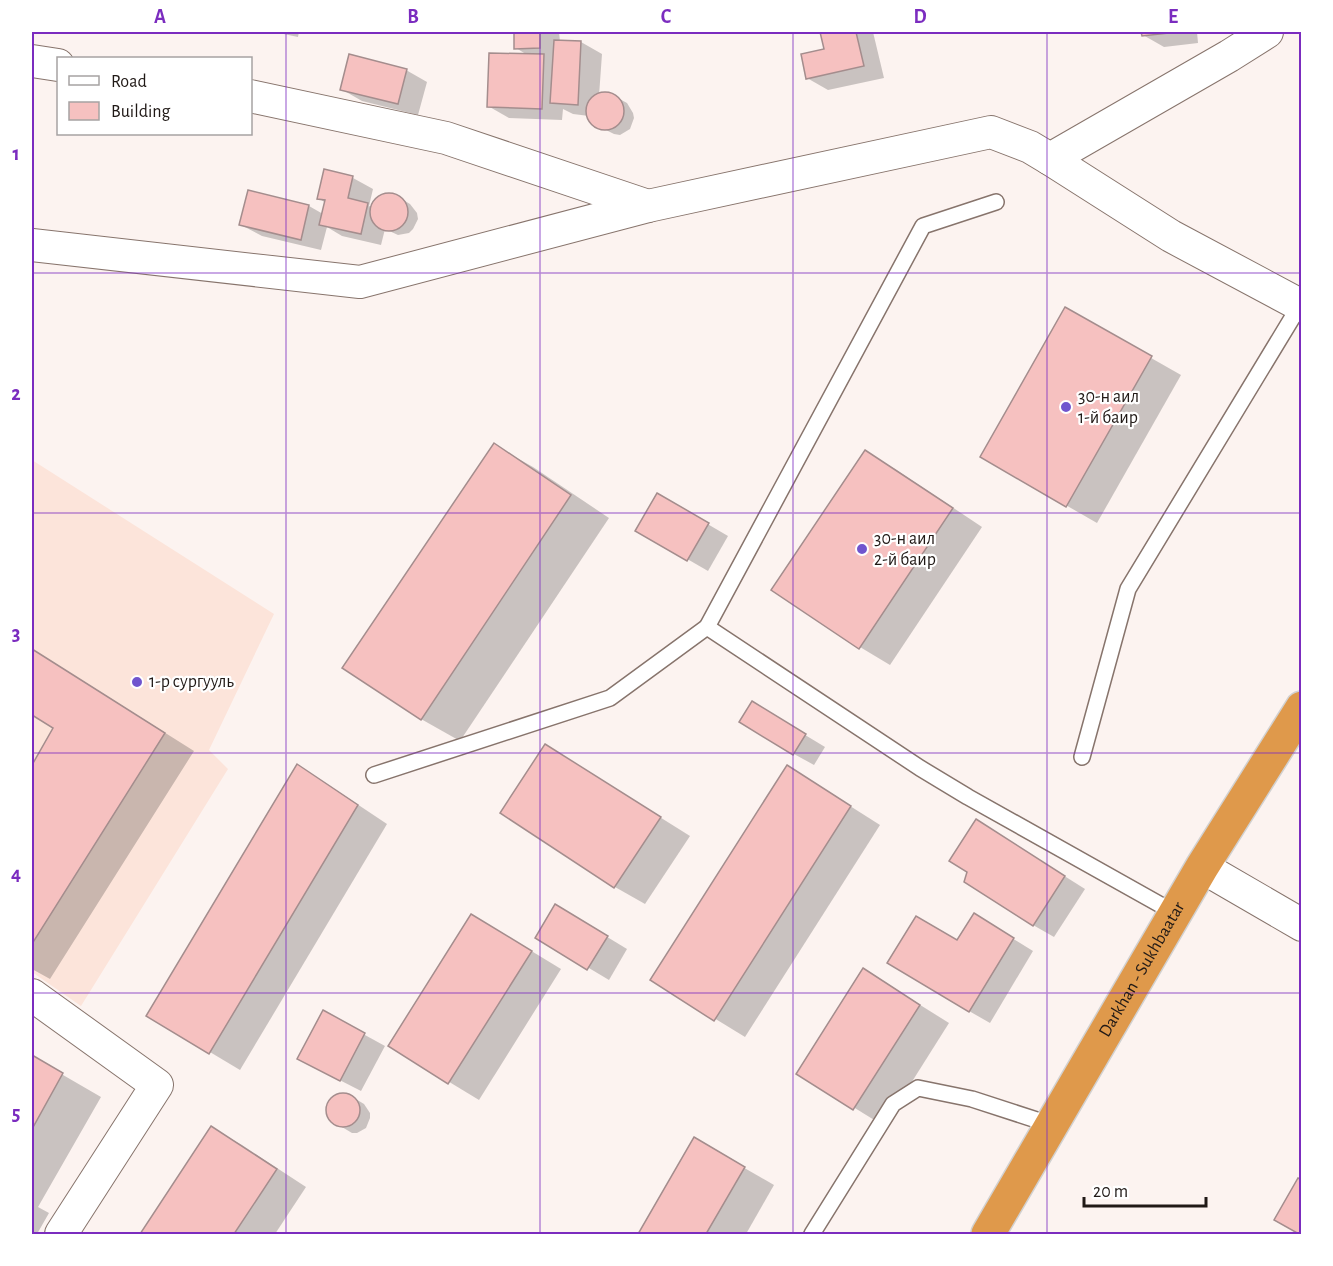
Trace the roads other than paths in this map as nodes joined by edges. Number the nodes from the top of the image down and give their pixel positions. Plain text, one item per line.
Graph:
1 (1267, 32) edge
2 (32, 61) edge
3 (57, 65) edge
4 (252, 96) edge
5 (1050, 159) junction
6 (996, 202) dead end
7 (648, 206) junction
8 (32, 245) edge
9 (1301, 305) edge
10 (707, 627) junction
11 (1302, 708) edge
12 (1082, 757) dead end
13 (374, 775) dead end
14 (1203, 867) junction
15 (1175, 913) junction
16 (1302, 925) edge
17 (32, 995) edge
18 (1052, 1125) junction
19 (61, 1234) edge
20 (812, 1234) edge
21 (988, 1234) edge

1 - 5 street
2 - 3 street
4 - 7 street
5 - 7 street
5 - 9 street
6 - 10 lane
7 - 8 street
9 - 12 lane
10 - 13 lane
10 - 15 lane
11 - 14 highway, Darkhan - Sukhbaatar
14 - 15 highway, Darkhan - Sukhbaatar
14 - 16 street
15 - 18 highway, Darkhan - Sukhbaatar
17 - 19 street
18 - 20 lane
18 - 21 highway, Darkhan - Sukhbaatar

